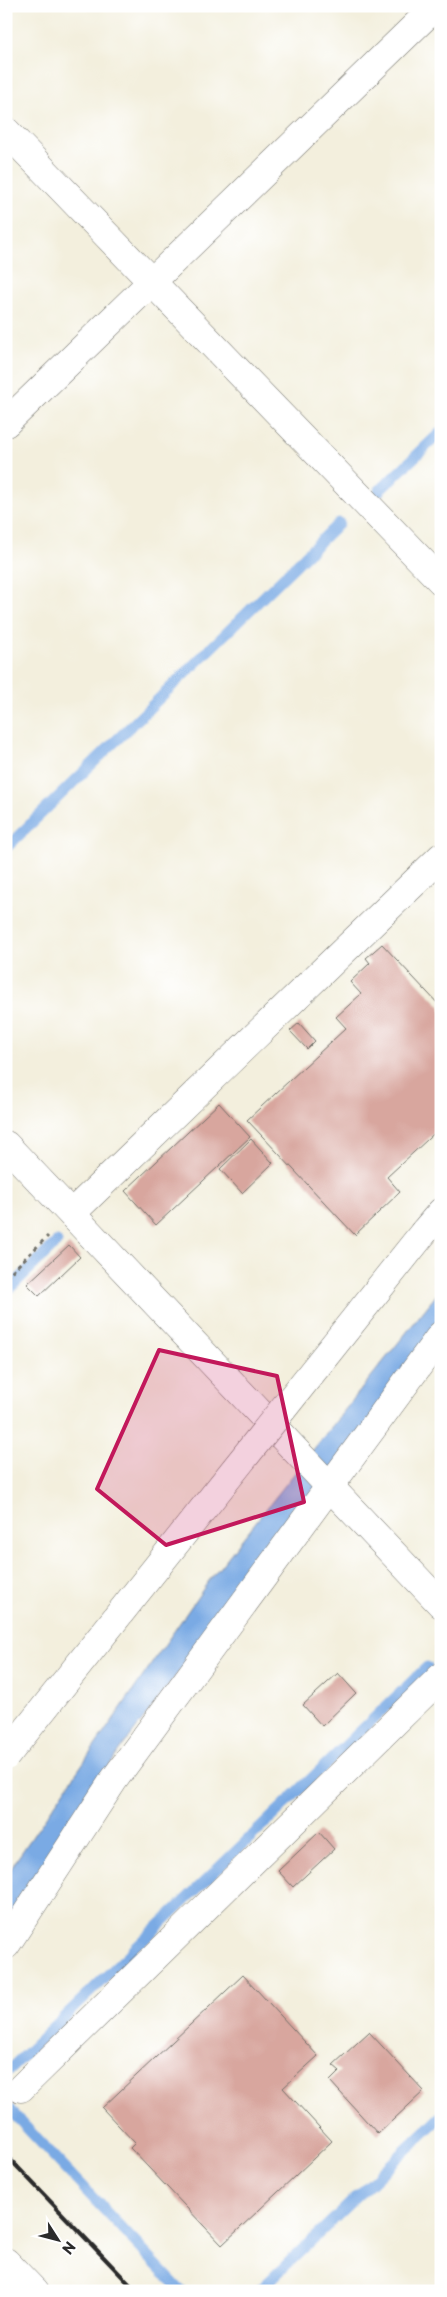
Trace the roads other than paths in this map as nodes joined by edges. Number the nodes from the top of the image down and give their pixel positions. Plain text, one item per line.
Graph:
1 (436, 6) edge
2 (6, 132) edge
3 (152, 284) junction
4 (6, 423) edge
5 (441, 581) edge
6 (441, 857) edge
7 (6, 1144) edge
8 (72, 1213) junction
9 (432, 1222) edge
10 (441, 1335) edge
11 (328, 1485) junction
12 (441, 1604) edge
13 (441, 1677) edge
14 (6, 1756) edge
15 (6, 1945) edge
16 (21, 2088) dead end
17 (6, 2262) edge
18 (34, 2291) edge

1 - 3 street
2 - 3 street
3 - 4 street
3 - 5 street
6 - 8 street
7 - 8 street
8 - 11 street
9 - 14 street, bridge
10 - 11 street
11 - 12 street
11 - 15 street
13 - 16 street
17 - 18 street

